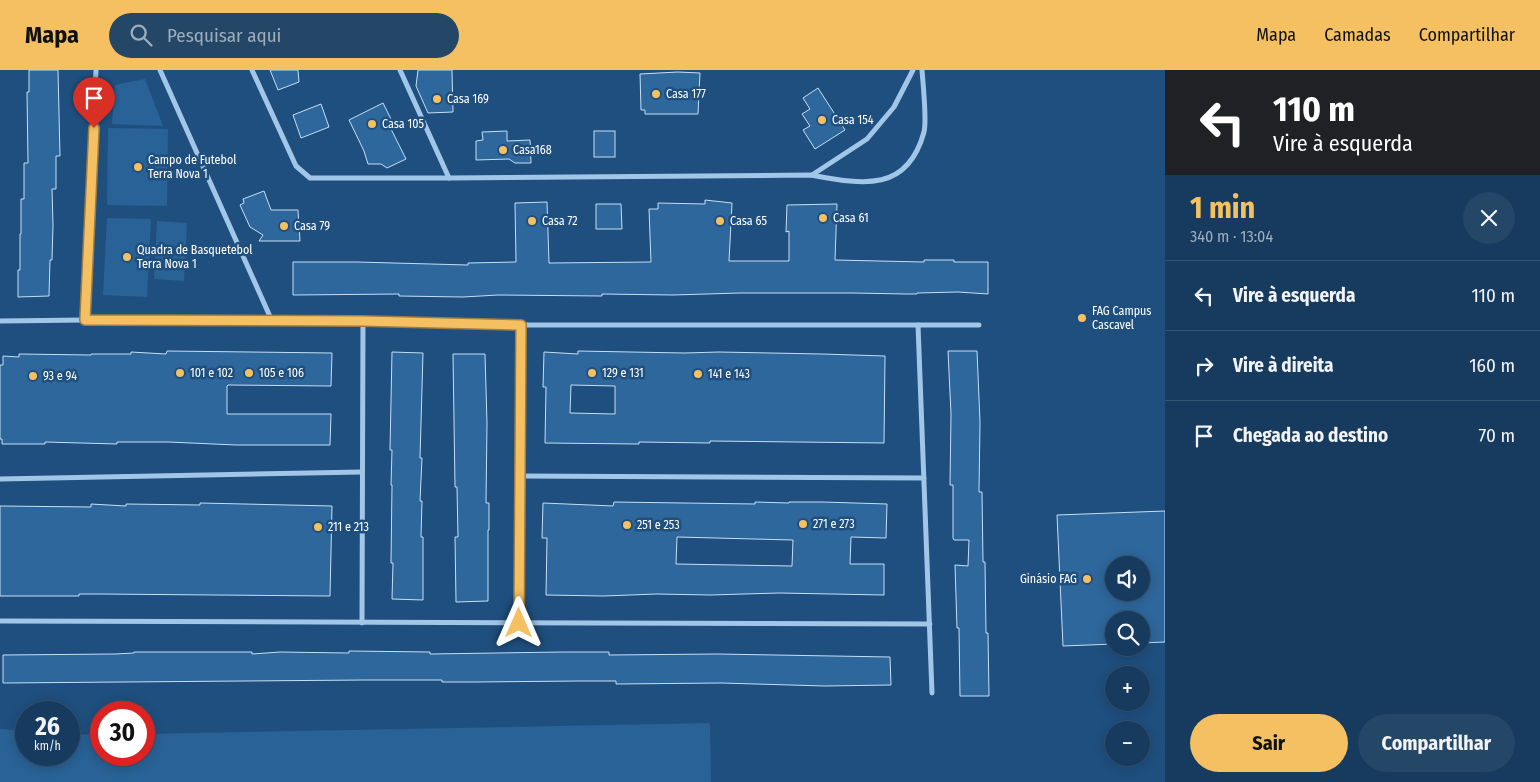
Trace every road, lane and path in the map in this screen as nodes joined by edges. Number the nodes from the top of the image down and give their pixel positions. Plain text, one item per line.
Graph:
1 (96, 70) edge
2 (160, 70) edge
3 (252, 70) edge
4 (400, 70) edge
5 (913, 70) edge
6 (922, 70) edge
7 (811, 175) junction
8 (449, 178) junction
9 (85, 320) junction
10 (0, 321) edge
11 (272, 321) junction
12 (363, 321) junction
13 (521, 325) junction
14 (918, 325) junction
15 (979, 325) dead end
16 (362, 472) junction
17 (520, 476) junction
18 (924, 478) junction
19 (0, 479) edge
20 (0, 621) edge
21 (362, 622) junction
22 (519, 623) junction
23 (930, 624) junction
24 (932, 693) dead end

1 - 9 street
2 - 11 street
3 - 8 street
4 - 8 street
5 - 7 street
6 - 7 street
7 - 8 street
9 - 10 street
9 - 11 street
11 - 12 street
12 - 13 street
12 - 16 street
13 - 14 street
13 - 17 street
14 - 15 street
14 - 18 street
16 - 19 street
16 - 21 street
17 - 18 street
17 - 22 street
18 - 23 street
20 - 21 street
21 - 22 street
22 - 23 street
23 - 24 street

